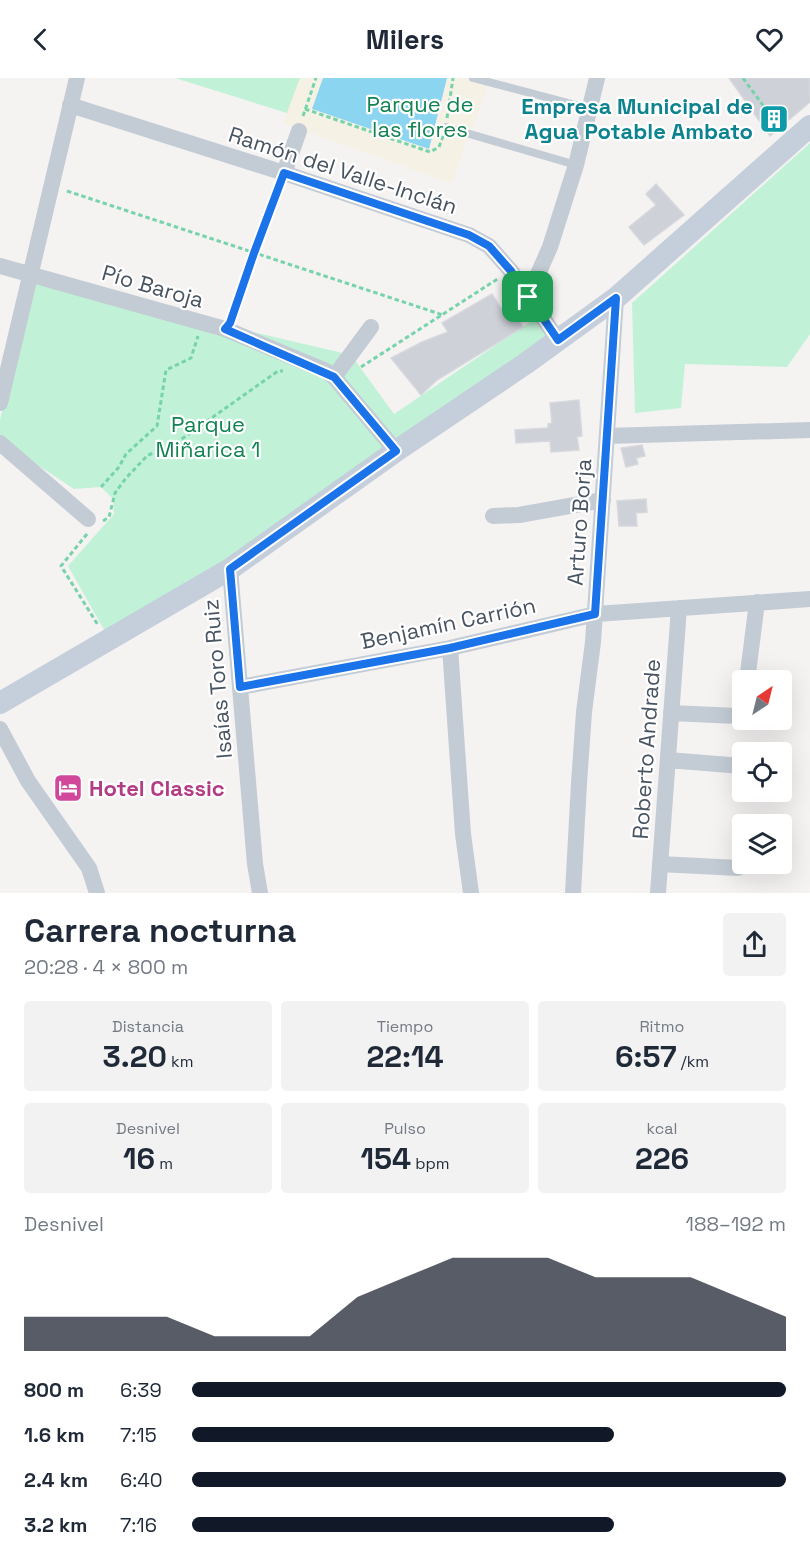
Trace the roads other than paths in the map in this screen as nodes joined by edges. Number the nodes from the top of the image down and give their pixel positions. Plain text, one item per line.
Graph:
1 (77, 78) edge
2 (474, 78) edge
3 (597, 78) edge
4 (70, 105) junction
5 (591, 110) junction
6 (810, 126) edge
7 (446, 127) road end
8 (299, 131) road end
9 (576, 165) junction
10 (284, 173) junction
11 (0, 266) edge
12 (29, 274) junction
13 (528, 297) junction
14 (616, 298) junction
15 (371, 327) dead end
16 (558, 340) junction
17 (337, 380) junction
18 (0, 403) edge
19 (810, 430) edge
20 (608, 436) junction
21 (0, 443) edge
22 (396, 451) junction
23 (603, 500) junction
24 (493, 516) dead end
25 (94, 524) road end
26 (230, 569) junction
27 (810, 599) edge
28 (757, 602) junction
29 (679, 608) junction
30 (595, 614) junction
31 (450, 648) junction
32 (748, 670) edge
33 (240, 687) junction
34 (0, 703) edge
35 (671, 713) junction
36 (732, 716) edge
37 (0, 729) edge
38 (668, 760) junction
39 (732, 765) edge
40 (660, 864) junction
41 (732, 868) edge
42 (97, 893) edge
43 (260, 893) edge
44 (471, 893) edge
45 (573, 893) edge
46 (658, 893) edge

1 - 4 street
2 - 5 lane
3 - 5 street
4 - 10 street, Ramón del Valle-Inclán
4 - 12 street
5 - 9 street
6 - 14 main road
7 - 9 lane
8 - 10 street
9 - 13 street
10 - 13 street, Ramón del Valle-Inclán
11 - 12 street, Pío Baroja
12 - 17 street, Pío Baroja
12 - 18 street
13 - 16 street, Ramón del Valle-Inclán
14 - 16 main road
14 - 20 street, Arturo Borja
15 - 17 street
16 - 22 main road
17 - 22 street, Pío Baroja
19 - 20 street
20 - 23 street, Arturo Borja
21 - 25 street
22 - 26 main road
23 - 24 street
23 - 30 street, Arturo Borja
26 - 33 street, Isaías Toro Ruiz
26 - 34 main road
27 - 28 street, Benjamín Carrión
28 - 29 street, Benjamín Carrión
28 - 32 street
29 - 30 street, Benjamín Carrión
29 - 35 street, Roberto Andrade
30 - 31 street, Benjamín Carrión
30 - 45 street, Arturo Borja
31 - 33 street, Benjamín Carrión
31 - 44 street
33 - 43 street, Isaías Toro Ruiz
35 - 36 street
35 - 38 street, Roberto Andrade
37 - 42 street
38 - 39 street
38 - 40 street, Roberto Andrade
40 - 41 street
40 - 46 street, Roberto Andrade

